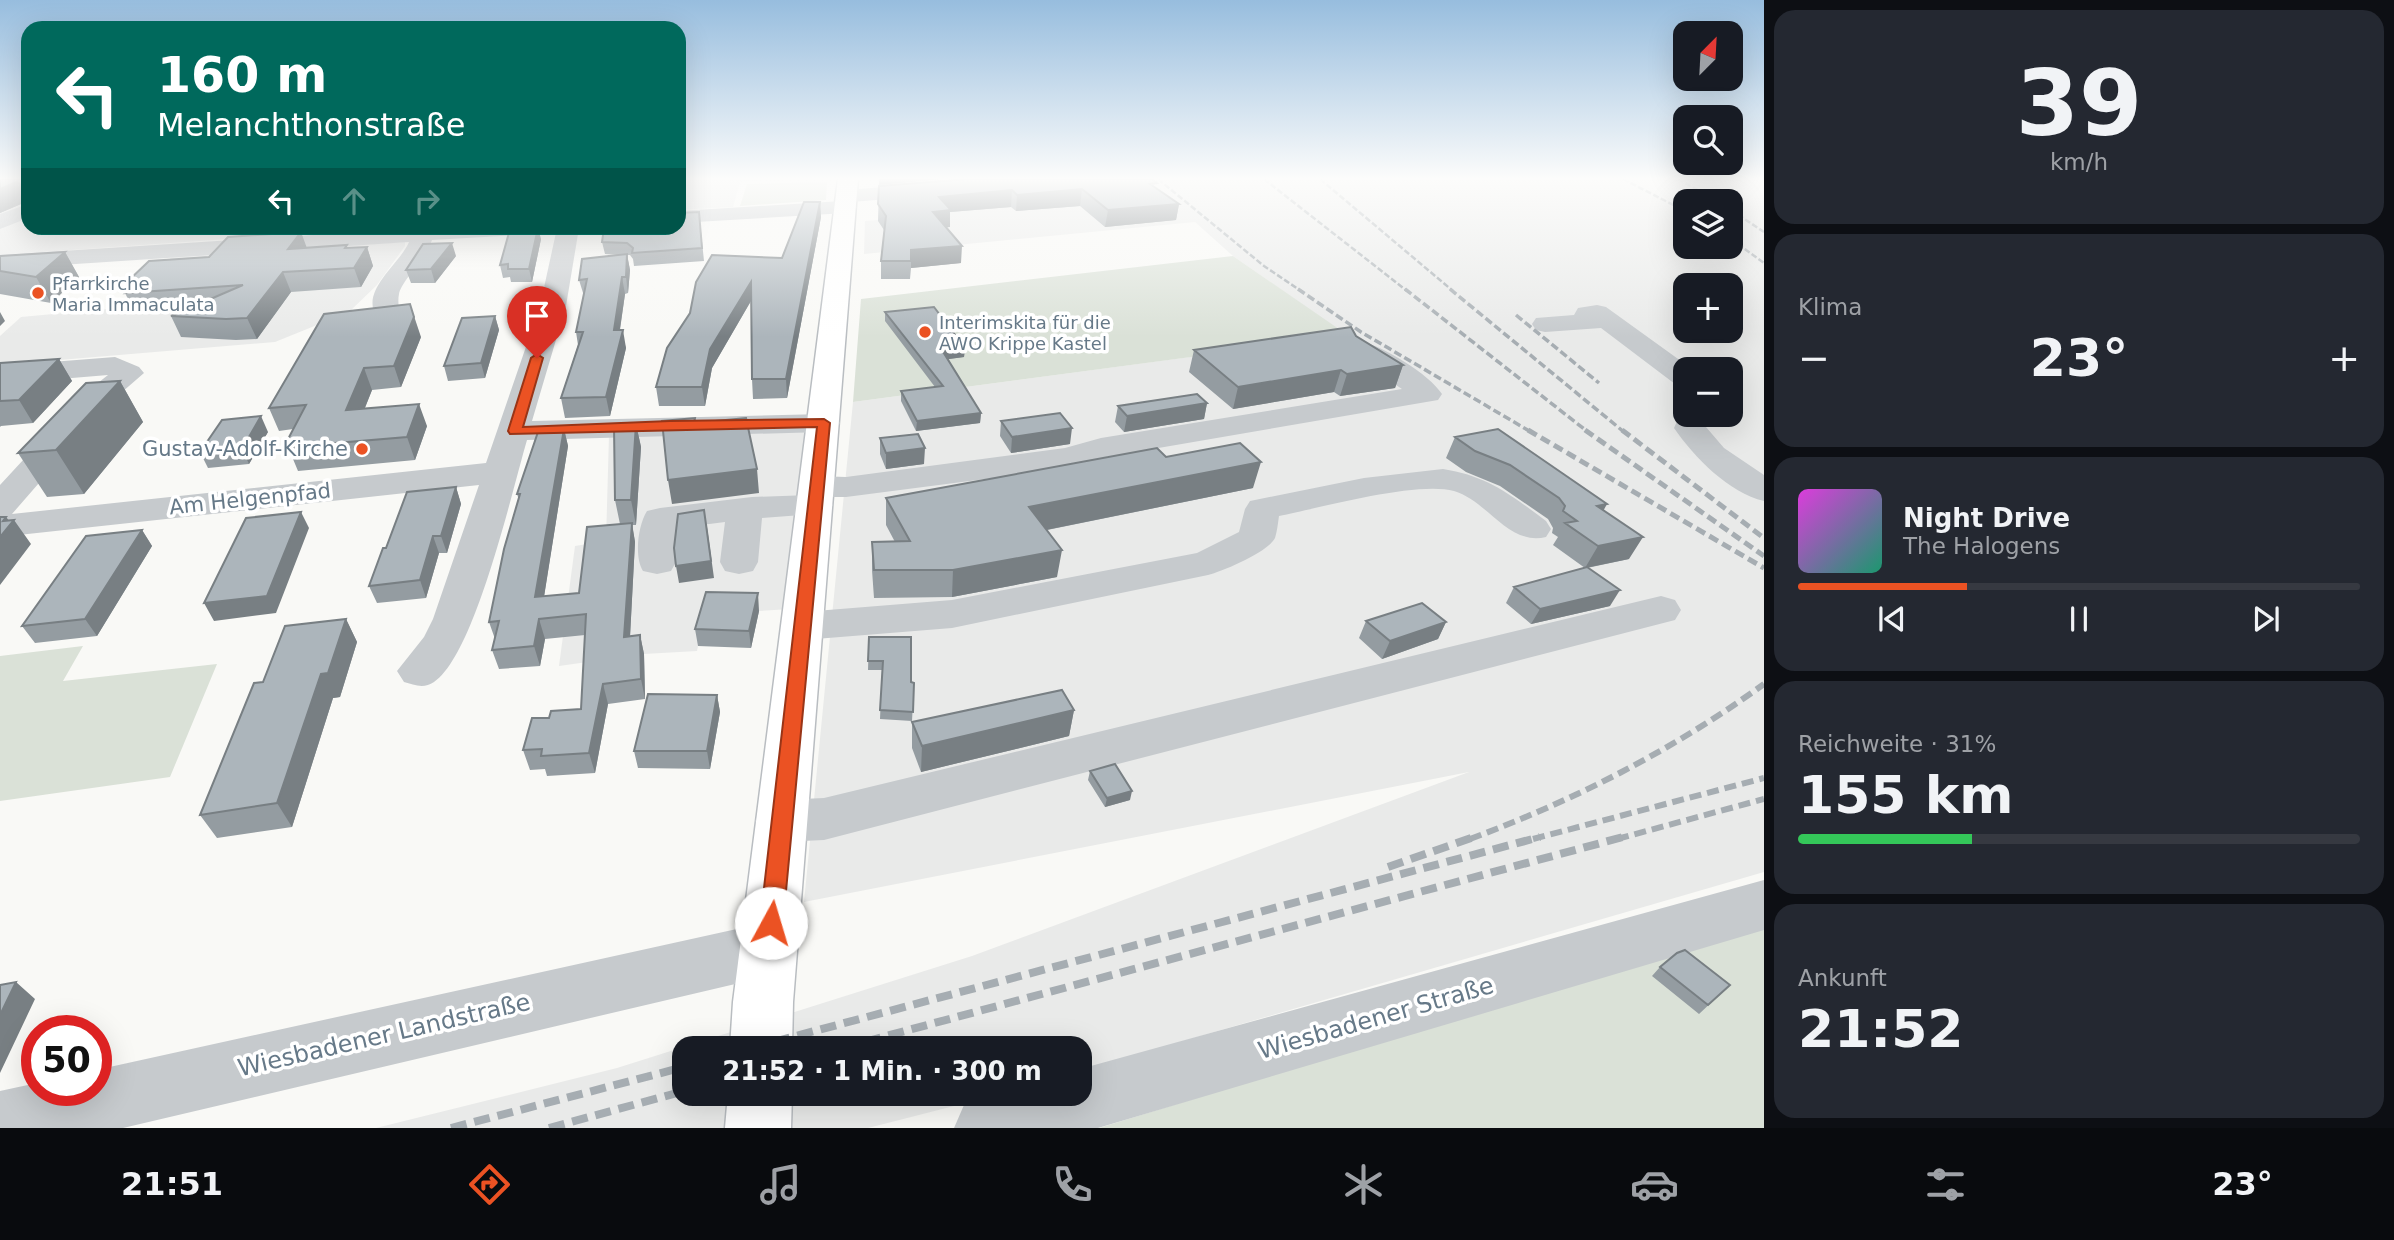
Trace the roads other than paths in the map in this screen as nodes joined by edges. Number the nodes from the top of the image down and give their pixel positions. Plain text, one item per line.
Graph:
1 (843, 232) edge
2 (408, 235) edge
3 (423, 235) edge
4 (569, 235) edge
5 (0, 262) edge
6 (386, 311) edge
7 (1545, 324) dead end
8 (1360, 349) edge
9 (0, 375) edge
10 (1672, 376) edge
11 (824, 423) junction
12 (1690, 427) edge
13 (515, 431) junction
14 (501, 472) junction
15 (1764, 491) edge
16 (816, 496) junction
17 (0, 506) edge
18 (745, 509) junction
19 (0, 526) edge
20 (1533, 529) dead end
21 (657, 562) dead end
22 (739, 562) dead end
23 (1661, 610) dead end
24 (803, 626) junction
25 (419, 671) dead end
26 (781, 821) junction
27 (1764, 905) edge
28 (764, 1000) edge
29 (759, 1106) edge
30 (0, 1124) edge
31 (758, 1128) edge
32 (987, 1128) edge

1 - 11 main road, Wiesbadener Landstraße
2 - 5 street
3 - 6 street
4 - 13 street
7 - 10 street
8 - 16 street
9 - 17 street
11 - 13 street
11 - 16 main road, Wiesbadener Landstraße
12 - 15 street
13 - 14 street
14 - 19 street, Am Helgenpfad
14 - 25 street
16 - 18 street
16 - 24 main road, Wiesbadener Landstraße
18 - 21 street
18 - 22 street
20 - 24 street
23 - 26 street
24 - 26 main road, Wiesbadener Landstraße
26 - 28 main road, Wiesbadener Landstraße
27 - 32 street, Wiesbadener Straße
28 - 30 street, Wiesbadener Landstraße
29 - 31 main road

